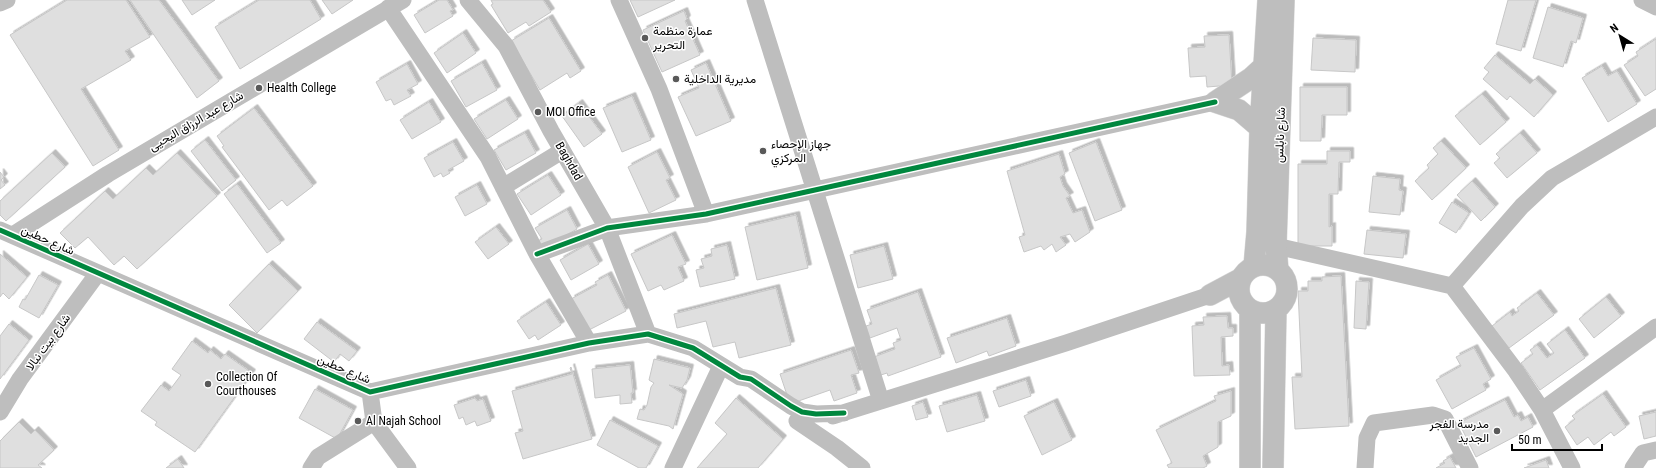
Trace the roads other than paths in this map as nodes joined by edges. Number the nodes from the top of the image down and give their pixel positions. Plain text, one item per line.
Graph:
1 (7, 0) edge
2 (403, 0) edge
3 (468, 0) edge
4 (618, 0) edge
5 (755, 0) edge
6 (1268, 0) edge
7 (1284, 0) edge
8 (1642, 0) edge
9 (0, 3) edge
10 (1656, 7) edge
11 (388, 8) junction
12 (1264, 66) junction
13 (1216, 102) junction
14 (1656, 117) edge
15 (1260, 128) junction
16 (562, 151) junction
17 (503, 187) junction
18 (815, 191) junction
19 (706, 214) junction
20 (607, 228) junction
21 (6, 233) edge
22 (1276, 246) junction
23 (537, 254) junction
24 (1278, 270) junction
25 (98, 273) junction
26 (1247, 273) junction
27 (1452, 286) junction
28 (1210, 295) junction
29 (1246, 306) junction
30 (1276, 310) junction
31 (1656, 327) edge
32 (648, 334) junction
33 (589, 342) junction
34 (721, 366) junction
35 (740, 377) junction
36 (370, 392) junction
37 (881, 401) junction
38 (1542, 410) junction
39 (0, 412) edge
40 (844, 413) junction
41 (374, 422) junction
42 (817, 424) junction
43 (837, 448) junction
44 (1656, 450) edge
45 (311, 468) edge
46 (408, 468) edge
47 (673, 468) edge
48 (862, 468) edge
49 (1250, 468) edge
50 (1273, 468) edge
51 (1364, 468) edge
52 (1470, 468) edge
53 (1572, 468) edge
54 (1633, 468) edge

1 - 9 street
2 - 11 street, شارع عبد الرزاق اليحيى
3 - 16 street, Baghdad
4 - 19 street
5 - 18 street
6 - 12 main road, شارع نابلس
7 - 22 main road, شارع نابلس
8 - 10 street
11 - 17 street
11 - 21 street, شارع عبد الرزاق اليحيى
12 - 13 main road
12 - 15 main road, شارع نابلس
13 - 15 main road
13 - 18 street
14 - 27 street
15 - 26 main road, شارع نابلس
16 - 17 street
16 - 20 street, Baghdad
17 - 23 street
18 - 19 street
18 - 37 street
19 - 20 street
20 - 23 street
20 - 32 street, Baghdad
21 - 25 street, شارع حطين
22 - 24 main road, شارع نابلس
22 - 27 street
23 - 33 street
24 - 26 main road
24 - 30 main road
25 - 36 street, شارع حطين
25 - 39 street, شارع بيت نبالا
26 - 28 main road
26 - 29 main road
27 - 38 street
28 - 29 main road
28 - 37 street
29 - 30 main road
29 - 49 main road
30 - 50 main road
31 - 38 street
32 - 33 street, شارع حطين
32 - 34 street, شارع حطين
33 - 36 street, شارع حطين
34 - 35 street, شارع حطين
34 - 47 street
35 - 42 street
35 - 42 street
36 - 41 street
37 - 40 street
38 - 53 street
40 - 42 street
40 - 43 street
41 - 45 street
41 - 46 street
42 - 43 street
43 - 48 street
44 - 54 street
51 - 52 street

